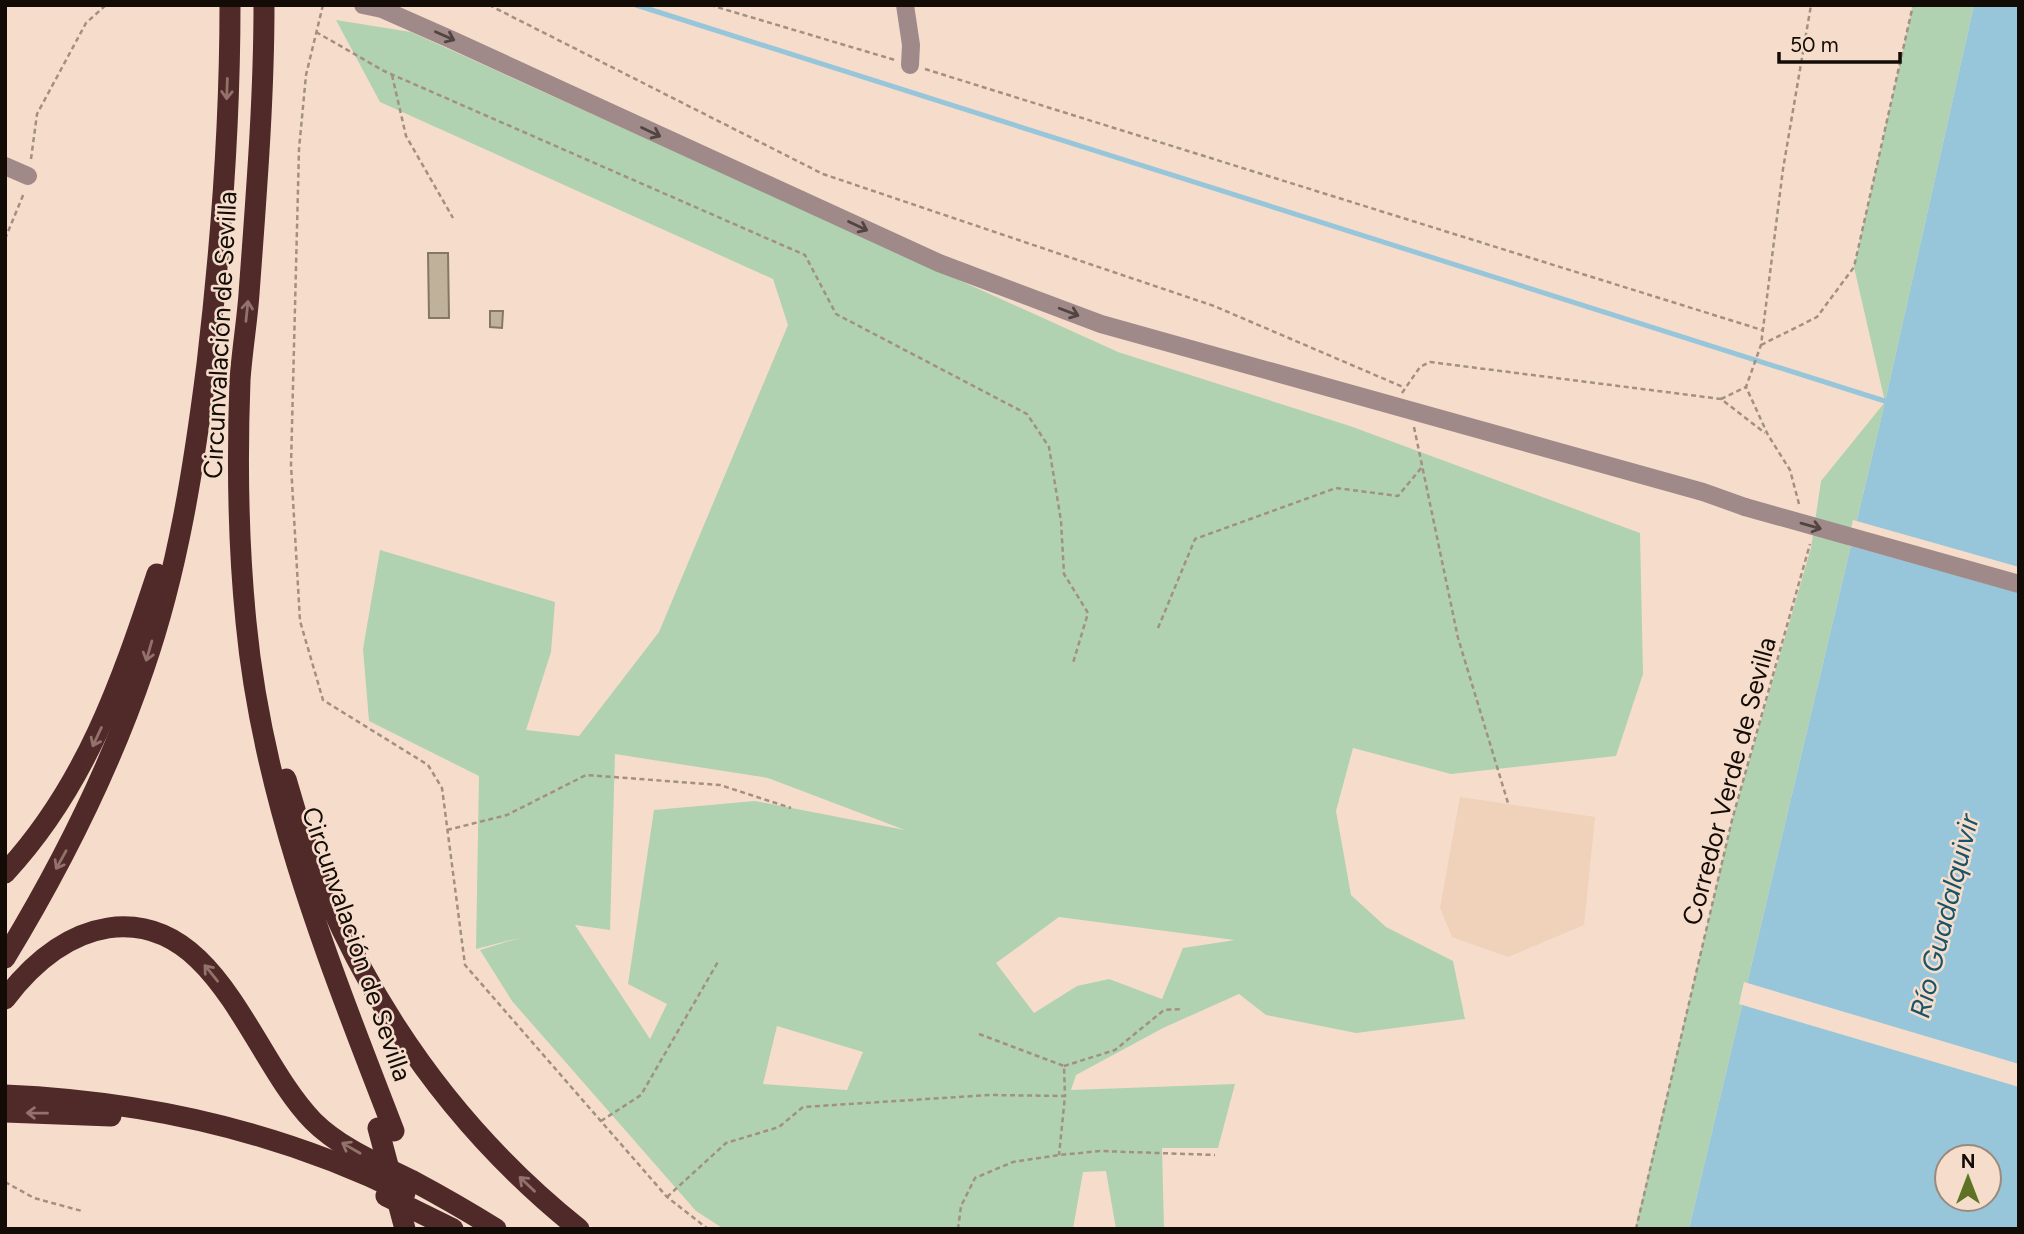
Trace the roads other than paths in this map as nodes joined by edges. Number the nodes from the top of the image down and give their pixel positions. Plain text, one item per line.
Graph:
1 (264, 5) edge
2 (363, 5) edge
3 (905, 5) edge
4 (230, 13) edge
5 (910, 65) road end
6 (5, 166) edge
7 (28, 176) road end
8 (240, 379) junction
9 (193, 465) junction
10 (241, 540) junction
11 (2019, 584) edge
12 (5, 873) edge
13 (5, 958) edge
14 (5, 999) edge
15 (5, 1095) edge
16 (5, 1112) edge
17 (386, 1129) junction
18 (405, 1229) edge
19 (418, 1229) edge
20 (453, 1229) edge
21 (480, 1229) edge
22 (496, 1229) edge
23 (579, 1229) edge

8 -> 1 highway, Circunvalación de Sevilla
2 -> 11 street, bridge
3 - 5 street
4 -> 9 highway, Circunvalación de Sevilla
6 - 7 street
8 - 10 highway, Circunvalación de Sevilla
8 - 17 highway
9 -> 12 highway
9 -> 13 highway, Circunvalación de Sevilla
10 - 17 highway, Circunvalación de Sevilla
23 -> 10 highway
22 -> 14 highway
15 - 21 highway
20 -> 16 highway
17 - 18 highway, bridge
17 - 19 highway, Circunvalación de Sevilla

